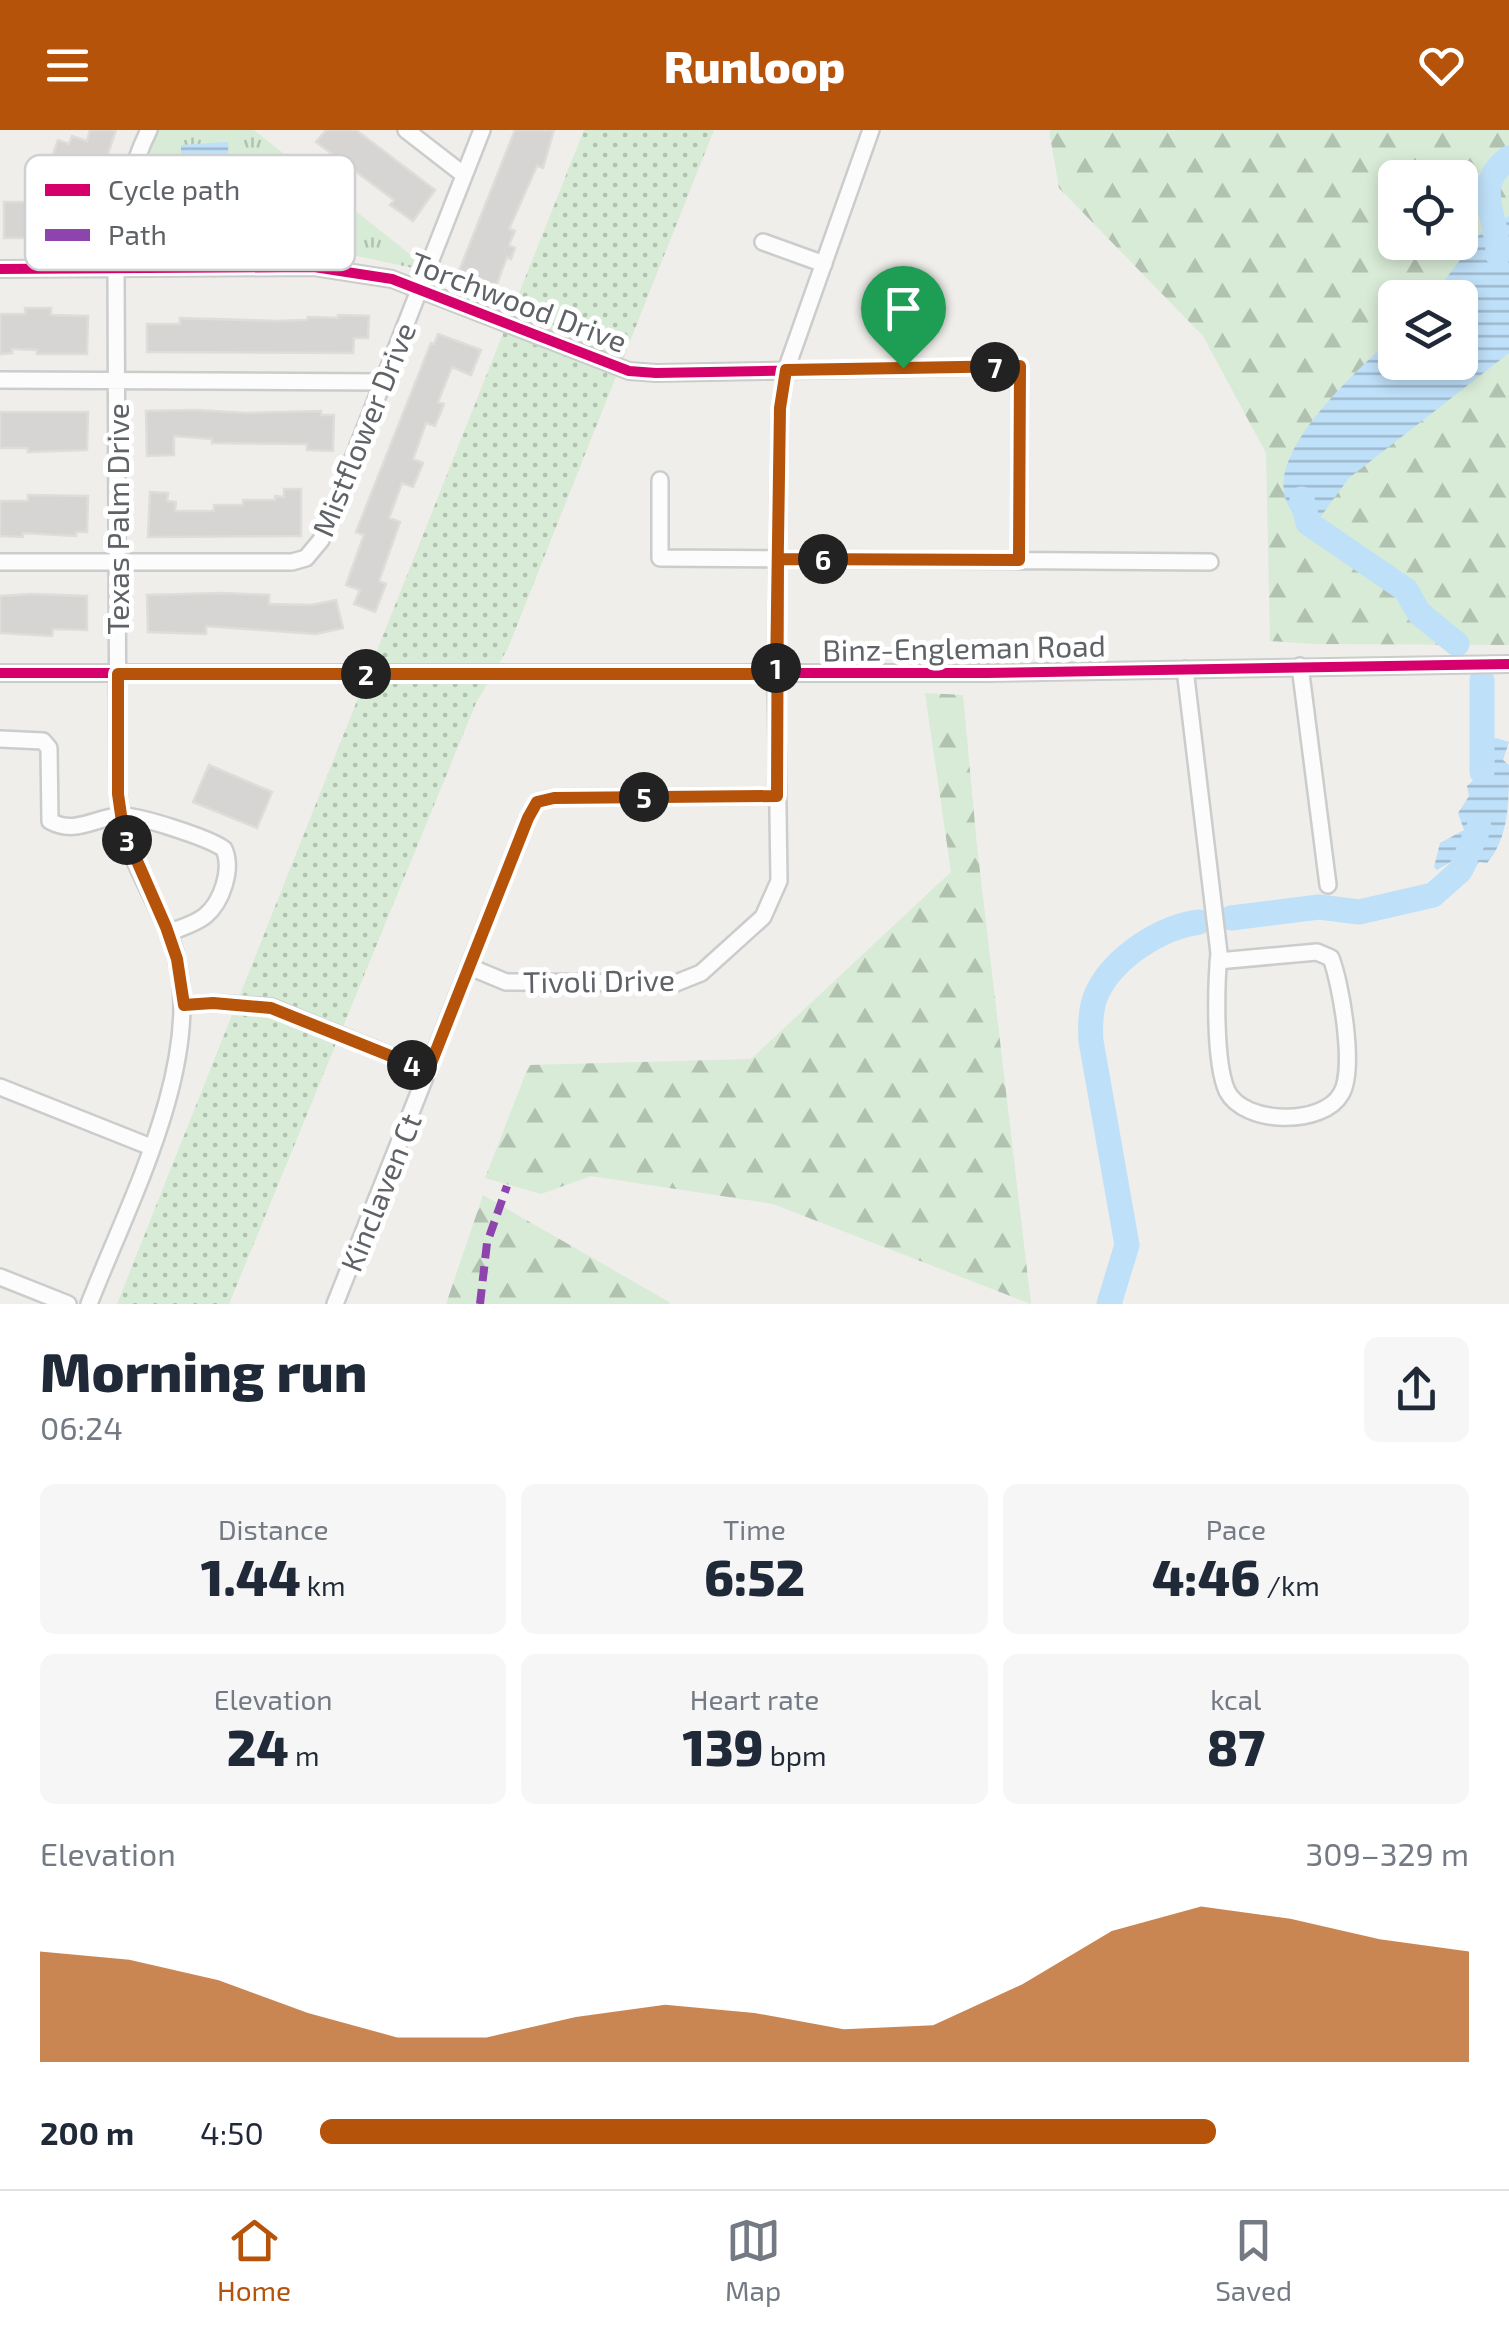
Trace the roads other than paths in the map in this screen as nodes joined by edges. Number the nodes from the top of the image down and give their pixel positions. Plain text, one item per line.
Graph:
1 (149, 130) edge
2 (406, 130) edge
3 (482, 130) edge
4 (871, 130) edge
5 (140, 155) edge
6 (464, 176) junction
7 (763, 242) dead end
8 (824, 264) junction
9 (0, 269) edge
10 (25, 269) edge
11 (116, 270) edge
12 (341, 270) edge
13 (420, 288) junction
14 (786, 370) junction
15 (0, 380) edge
16 (116, 380) junction
17 (383, 382) junction
18 (660, 480) dead end
19 (778, 559) junction
20 (1019, 560) junction
21 (0, 562) edge
22 (117, 562) junction
23 (1210, 562) dead end
24 (1509, 664) edge
25 (1300, 666) junction
26 (1184, 669) junction
27 (0, 673) edge
28 (118, 674) junction
29 (776, 674) junction
30 (0, 739) edge
31 (777, 796) junction
32 (122, 815) junction
33 (1328, 884) dead end
34 (168, 933) junction
35 (1218, 961) junction
36 (470, 967) junction
37 (184, 1005) junction
38 (428, 1071) junction
39 (0, 1087) edge
40 (151, 1147) junction
41 (0, 1277) edge
42 (68, 1304) edge
43 (89, 1304) edge
44 (335, 1304) edge

1 - 5 street, Texas Palm Drive
2 - 6 street
3 - 6 street, Mistflower Drive
4 - 8 street, Tivoli Drive
6 - 13 street, Mistflower Drive
7 - 8 street
8 - 14 street, Tivoli Drive
9 - 10 street, Torchwood Drive
11 - 16 street, Texas Palm Drive
12 - 13 street, Torchwood Drive
13 - 14 street, Torchwood Drive
13 - 17 street, Mistflower Drive
14 - 19 street, Tivoli Drive
14 - 20 street, Torchwood Drive
15 - 16 street
16 - 17 street
16 - 22 street, Texas Palm Drive
17 - 22 street, Mistflower Drive
18 - 19 street
19 - 20 street
19 - 29 street, Tivoli Drive
20 - 23 street
21 - 22 street
22 - 28 street, Texas Palm Drive
24 - 25 street, Binz-Engleman Road
25 - 26 street, Binz-Engleman Road
25 - 33 street
26 - 29 street, Binz-Engleman Road
26 - 35 street
27 - 28 street, Binz-Engleman Road
28 - 29 street, Binz-Engleman Road
28 - 32 street, Texas Palm Drive
29 - 31 street, Tivoli Drive
30 - 32 street
31 - 36 street, Kinclaven Ct
31 - 36 street, Tivoli Drive
32 - 34 street, Texas Palm Drive
32 - 34 street
34 - 37 street, Texas Palm Drive
35 - 35 street
36 - 38 street, Kinclaven Ct
37 - 38 street
37 - 40 street, Texas Palm Drive
38 - 44 street, Kinclaven Ct
39 - 40 street
40 - 43 street, Texas Palm Drive
41 - 42 street

